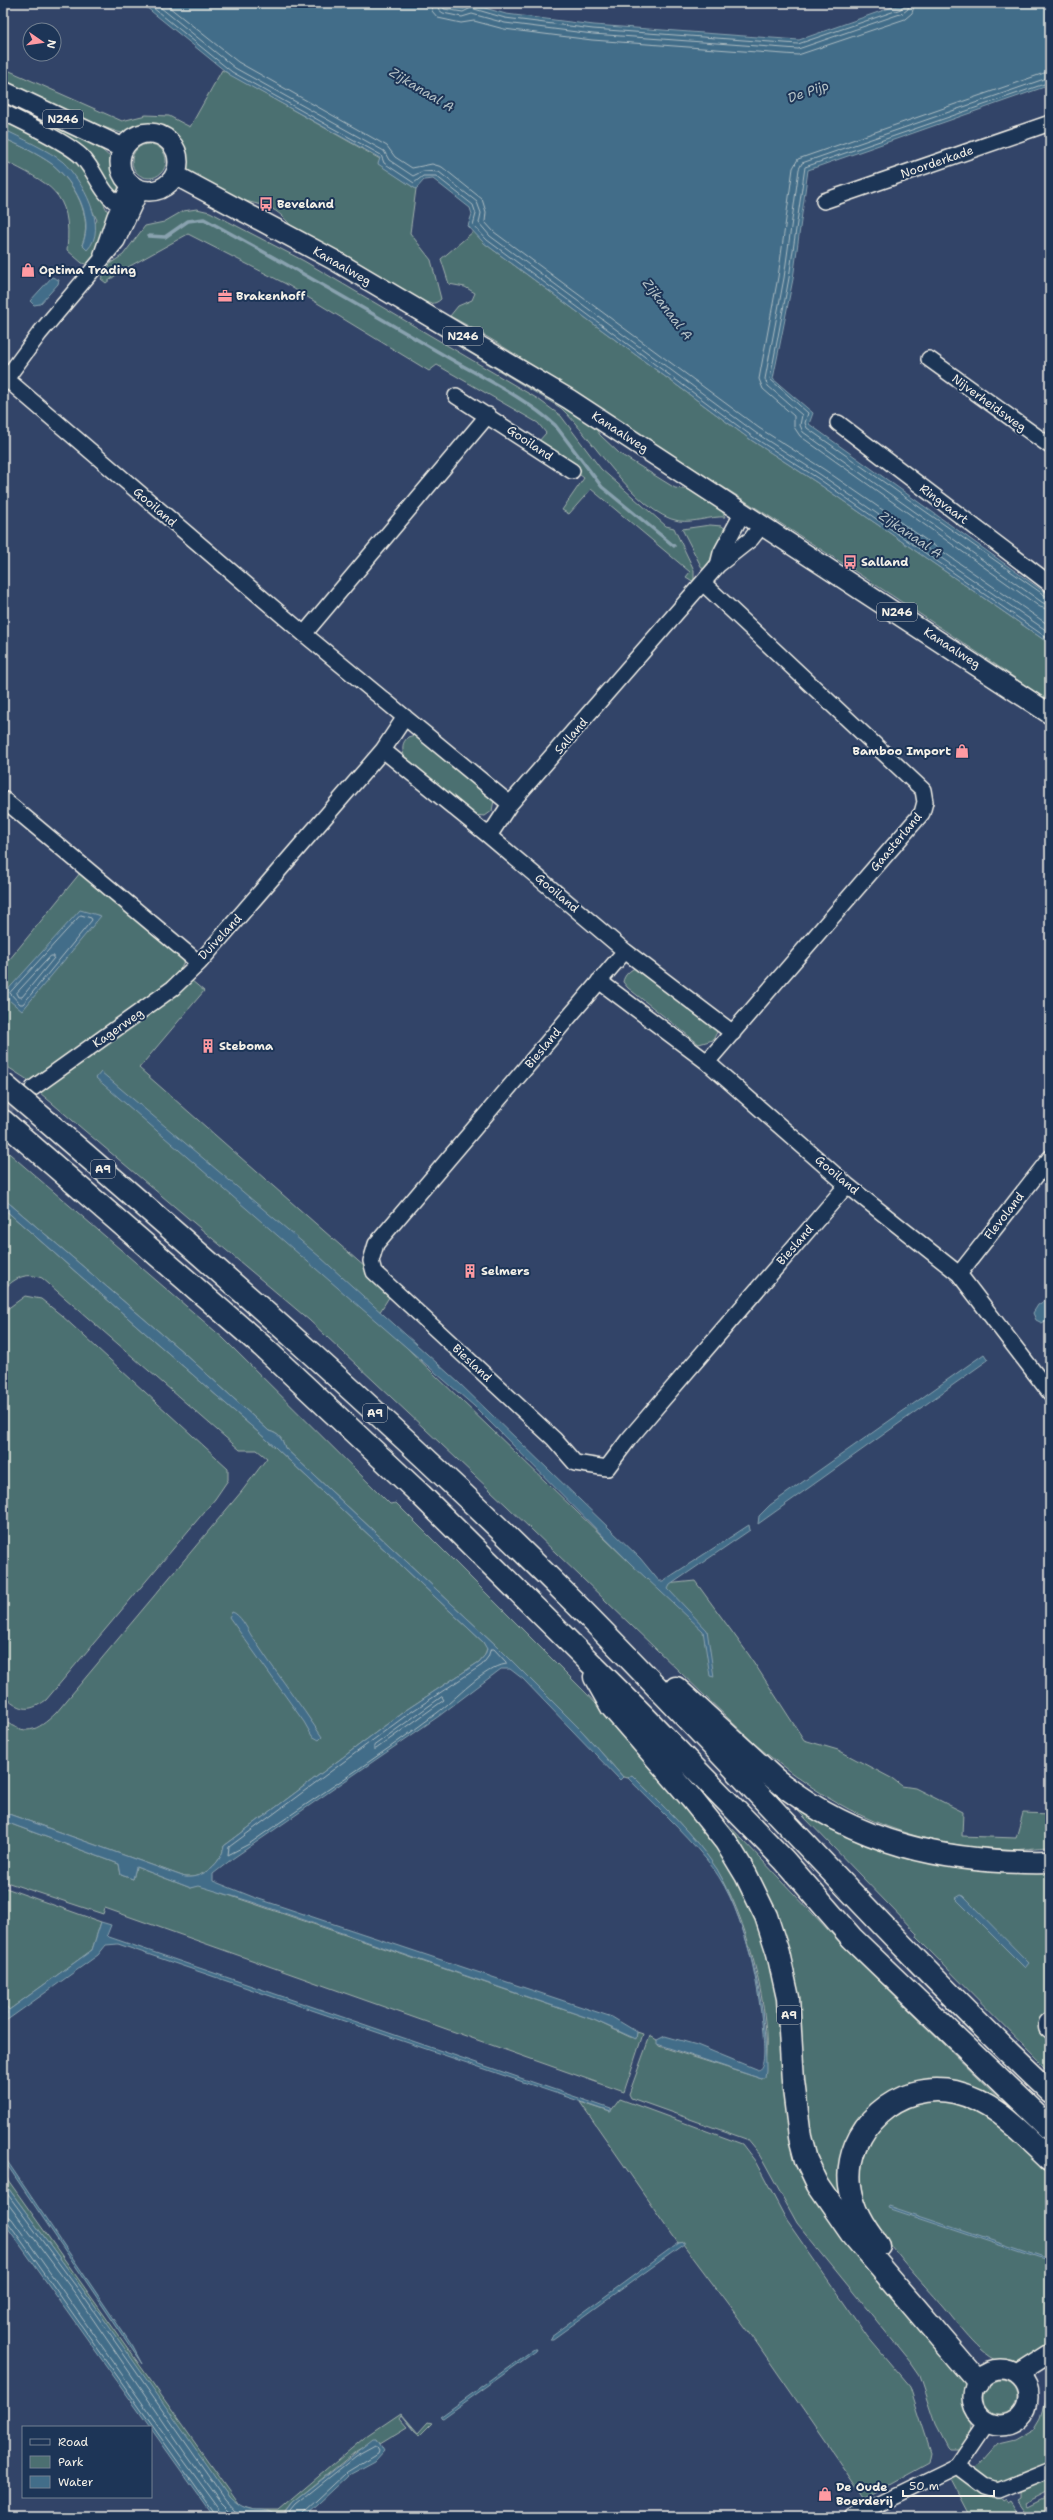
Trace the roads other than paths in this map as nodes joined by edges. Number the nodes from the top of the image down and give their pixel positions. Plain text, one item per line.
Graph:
1 (3, 91) edge
2 (3, 112) edge
3 (1050, 123) edge
4 (124, 148) junction
5 (175, 175) junction
6 (136, 187) junction
7 (824, 201) dead end
8 (120, 205) junction
9 (101, 263) junction
10 (929, 359) dead end
11 (4, 379) edge
12 (456, 396) dead end
13 (488, 415) junction
14 (838, 423) dead end
15 (1050, 446) edge
16 (572, 471) dead end
17 (743, 512) junction
18 (762, 525) junction
19 (718, 566) junction
20 (704, 584) junction
21 (1050, 584) edge
22 (304, 634) junction
23 (1050, 714) edge
24 (405, 717) junction
25 (382, 750) junction
26 (3, 799) edge
27 (510, 804) junction
28 (489, 836) junction
29 (625, 951) junction
30 (199, 963) junction
31 (599, 982) junction
32 (732, 1033) junction
33 (707, 1062) junction
34 (3, 1084) edge
35 (33, 1088) tunnel mouth
36 (8, 1126) edge
37 (1050, 1158) edge
38 (847, 1184) junction
39 (959, 1274) junction
40 (1050, 1393) edge
41 (576, 1604) junction
42 (581, 1651) junction
43 (1050, 1862) edge
44 (1050, 2024) edge
45 (1050, 2027) edge
46 (1050, 2092) edge
47 (1050, 2128) edge
48 (1050, 2159) edge
49 (1050, 2353) edge
50 (1050, 2357) edge
51 (982, 2376) junction
52 (1021, 2380) junction
53 (987, 2422) junction
54 (957, 2466) junction
55 (1050, 2470) edge
56 (852, 2517) edge

1 - 4 main road, N246
2 - 8 street
3 - 7 street, Noorderkade
4 - 5 main road
4 - 6 main road
5 - 6 main road
5 - 17 main road, Kanaalweg / N246
6 - 8 street
6 - 9 street
8 - 9 street
9 - 11 street
10 - 15 street, Nijverheidsweg
11 - 22 street, Gooiland
12 - 13 street, Gooiland
13 - 16 street, Gooiland
13 - 22 street
14 - 21 street, Ringvaart
17 - 18 main road, Kanaalweg / N246
17 - 19 street, Salland
18 - 19 street, Salland
18 - 23 main road, Kanaalweg / N246
19 - 20 street, Salland
20 - 27 street, Salland
20 - 32 street, Gaasterland
22 - 24 street, Gooiland
24 - 25 street, Duiveland
24 - 27 street, Gooiland
25 - 28 street, Gooiland
25 - 30 street, Duiveland
26 - 30 street, Duiveland
27 - 28 street, Salland
28 - 29 street, Gooiland
29 - 31 street, Biesland
29 - 32 street, Gooiland
30 - 35 street, Kagerweg
31 - 33 street, Gooiland
31 - 38 street, Biesland
32 - 33 street, Gaasterland
33 - 38 street, Gooiland
34 - 41 highway, A9, bridge
36 - 42 highway, A9
37 - 39 street, Flevoland
38 - 39 street, Gooiland
39 - 40 street, Gooiland
41 - 43 highway, A9
41 - 46 highway, A9
42 - 47 highway, A9
42 - 51 highway, A9
44 - 45 highway
48 - 51 highway
49 - 52 main road
50 - 52 main road
51 - 52 main road
51 - 53 main road
52 - 53 main road
53 - 54 street
54 - 55 street
54 - 56 street

